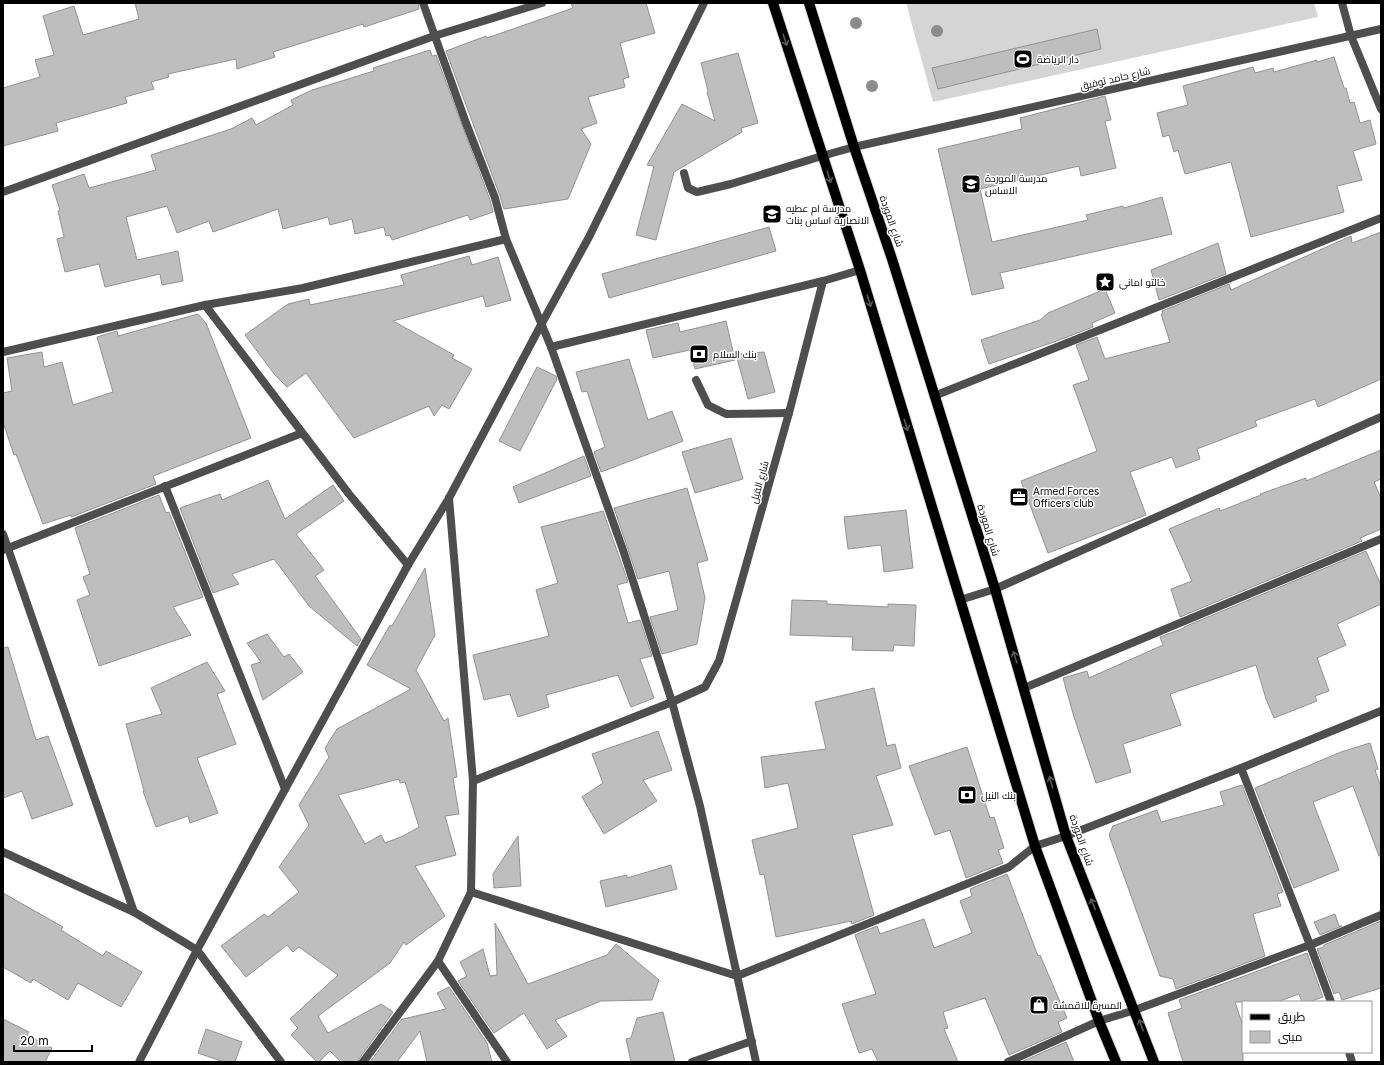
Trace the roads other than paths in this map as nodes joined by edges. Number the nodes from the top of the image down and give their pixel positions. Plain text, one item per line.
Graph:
1 (423, 3) edge
2 (542, 3) edge
3 (704, 3) edge
4 (773, 3) edge
5 (808, 3) edge
6 (1342, 3) edge
7 (1381, 29) edge
8 (434, 36) junction
9 (1351, 36) junction
10 (1381, 109) edge
11 (854, 147) junction
12 (822, 156) junction
13 (684, 173) dead end
14 (3, 192) edge
15 (1381, 218) edge
16 (506, 239) junction
17 (860, 270) junction
18 (823, 281) junction
19 (205, 305) junction
20 (542, 323) junction
21 (551, 347) junction
22 (3, 352) edge
23 (696, 380) dead end
24 (934, 396) junction
25 (788, 414) junction
26 (1381, 417) edge
27 (302, 433) junction
28 (165, 486) junction
29 (449, 498) junction
30 (3, 534) edge
31 (1381, 539) edge
32 (6, 549) edge
33 (408, 565) junction
34 (995, 589) junction
35 (960, 600) junction
36 (1024, 688) junction
37 (672, 702) junction
38 (1381, 711) edge
39 (1241, 768) junction
40 (473, 781) junction
41 (285, 789) junction
42 (1066, 836) junction
43 (1035, 846) junction
44 (3, 852) edge
45 (471, 892) junction
46 (134, 912) junction
47 (1381, 915) edge
48 (1310, 945) junction
49 (197, 950) junction
50 (438, 961) junction
51 (737, 976) junction
52 (1331, 1001) edge
53 (1135, 1010) junction
54 (1099, 1021) junction
55 (752, 1041) junction
56 (139, 1062) edge
57 (281, 1062) edge
58 (363, 1062) edge
59 (507, 1062) edge
60 (692, 1062) edge
61 (756, 1062) edge
62 (1008, 1062) edge
63 (1116, 1062) edge
64 (1154, 1062) edge

1 - 8 street
2 - 8 street
3 - 20 street
4 -> 12 main road
5 - 11 main road, شارع الموردة
6 - 9 street
7 - 9 street, شارع حامد توفيق
8 - 14 street
8 - 16 street
9 - 10 street
9 - 11 street, شارع حامد توفيق
11 - 12 street, شارع حامد توفيق
11 - 24 main road, شارع الموردة
12 - 13 street, شارع حامد توفيق
12 -> 17 main road
15 - 24 street
16 - 19 street
16 - 20 street
17 - 18 street
17 -> 35 main road
18 - 21 street
18 - 25 street, شارع الفيل
19 - 22 street
19 - 27 street
20 - 21 street
20 - 29 street
21 - 37 street
23 - 25 street
24 - 34 main road, شارع الموردة
25 - 37 street, شارع الفيل
26 - 34 street
27 - 28 street
27 - 33 street
28 - 32 street
28 - 41 street
29 - 33 street
29 - 40 street
30 - 32 street
31 - 36 street
32 - 46 street
33 - 41 street
34 - 35 street
36 -> 34 main road, شارع الموردة
35 - 43 main road
42 -> 36 main road, شارع الموردة
37 - 40 street, شارع الفيل
37 - 51 street
38 - 39 street
39 - 42 street
39 - 48 street
40 - 45 street
41 - 49 street
42 - 43 street
53 -> 42 main road, شارع الموردة
43 - 51 street
43 - 54 main road
44 - 46 street
45 - 50 street
45 - 51 street
46 - 49 street
47 - 48 street
48 - 52 street
48 - 53 street
49 - 56 street
49 - 57 street
50 - 58 street
50 - 59 street
51 - 55 street
53 - 54 street
64 -> 53 main road, شارع الموردة
54 - 62 street
54 - 63 main road
55 - 60 street
55 - 61 street

